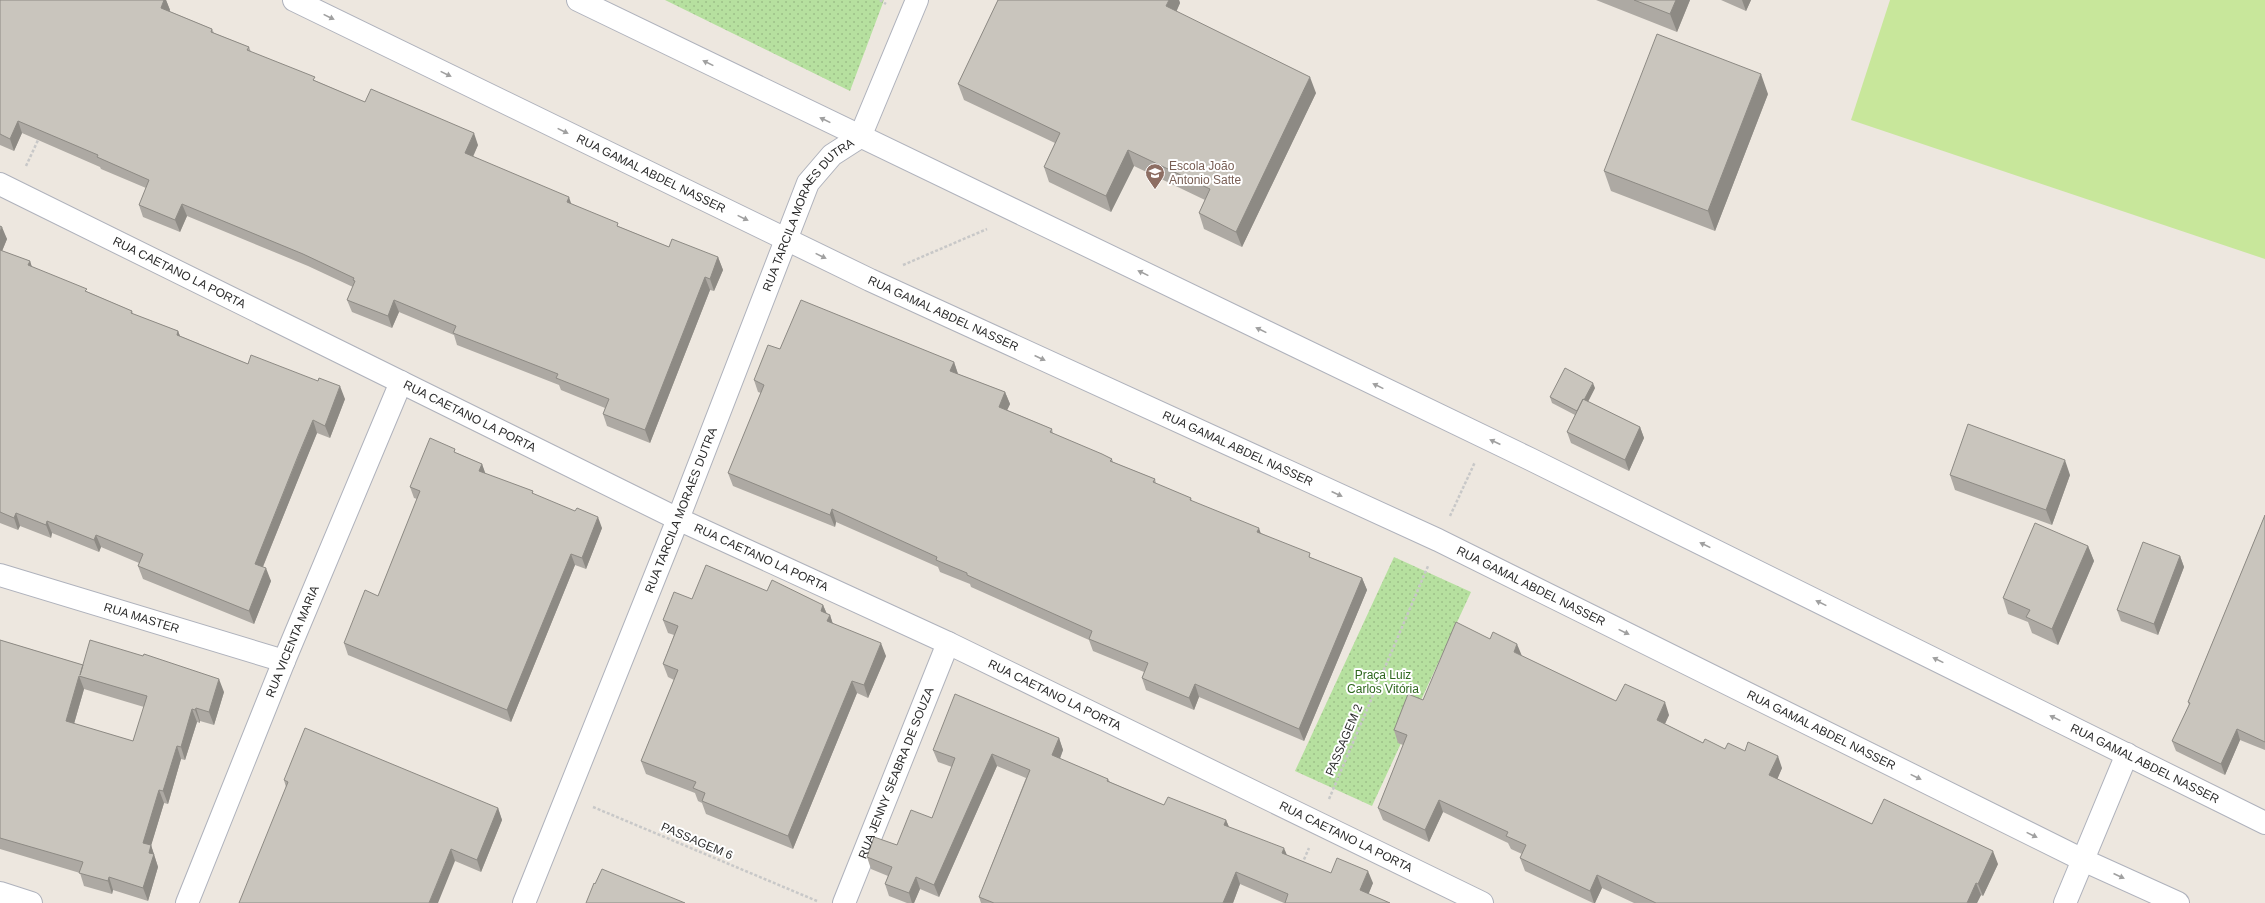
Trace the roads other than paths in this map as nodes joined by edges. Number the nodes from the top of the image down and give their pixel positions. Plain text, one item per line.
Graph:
1 (294, 0) edge
2 (578, 0) edge
3 (917, 0) edge
4 (860, 137) junction
5 (7, 188) edge
6 (786, 239) junction
7 (401, 382) junction
8 (678, 519) junction
9 (0, 575) edge
10 (948, 644) junction
11 (284, 661) junction
12 (2127, 754) junction
13 (2265, 823) edge
14 (2083, 860) junction
15 (0, 893) edge
16 (31, 903) edge
17 (186, 903) edge
18 (524, 903) edge
19 (844, 903) edge
20 (1482, 903) edge
21 (2065, 903) edge
22 (2178, 903) edge

1 -> 6 street, RUA GAMAL ABDEL NASSER
4 -> 2 street, RUA GAMAL ABDEL NASSER
3 - 4 street
4 - 6 street, RUA TARCILA MORAES DUTRA
12 -> 4 street, RUA GAMAL ABDEL NASSER
5 - 7 street, RUA CAETANO LA PORTA
6 - 8 street, RUA TARCILA MORAES DUTRA
6 -> 14 street, RUA GAMAL ABDEL NASSER
7 - 8 street, RUA CAETANO LA PORTA
7 - 11 street, RUA VICENTA MARIA
8 - 10 street, RUA CAETANO LA PORTA
8 - 18 street, RUA TARCILA MORAES DUTRA
9 - 11 street, RUA MASTER
10 - 19 street, RUA JENNY SEABRA DE SOUZA
10 - 20 street, RUA CAETANO LA PORTA
11 - 17 street, RUA VICENTA MARIA
12 - 13 street, RUA GAMAL ABDEL NASSER
12 - 14 street
14 - 21 street
14 -> 22 street, RUA GAMAL ABDEL NASSER
15 - 16 street

